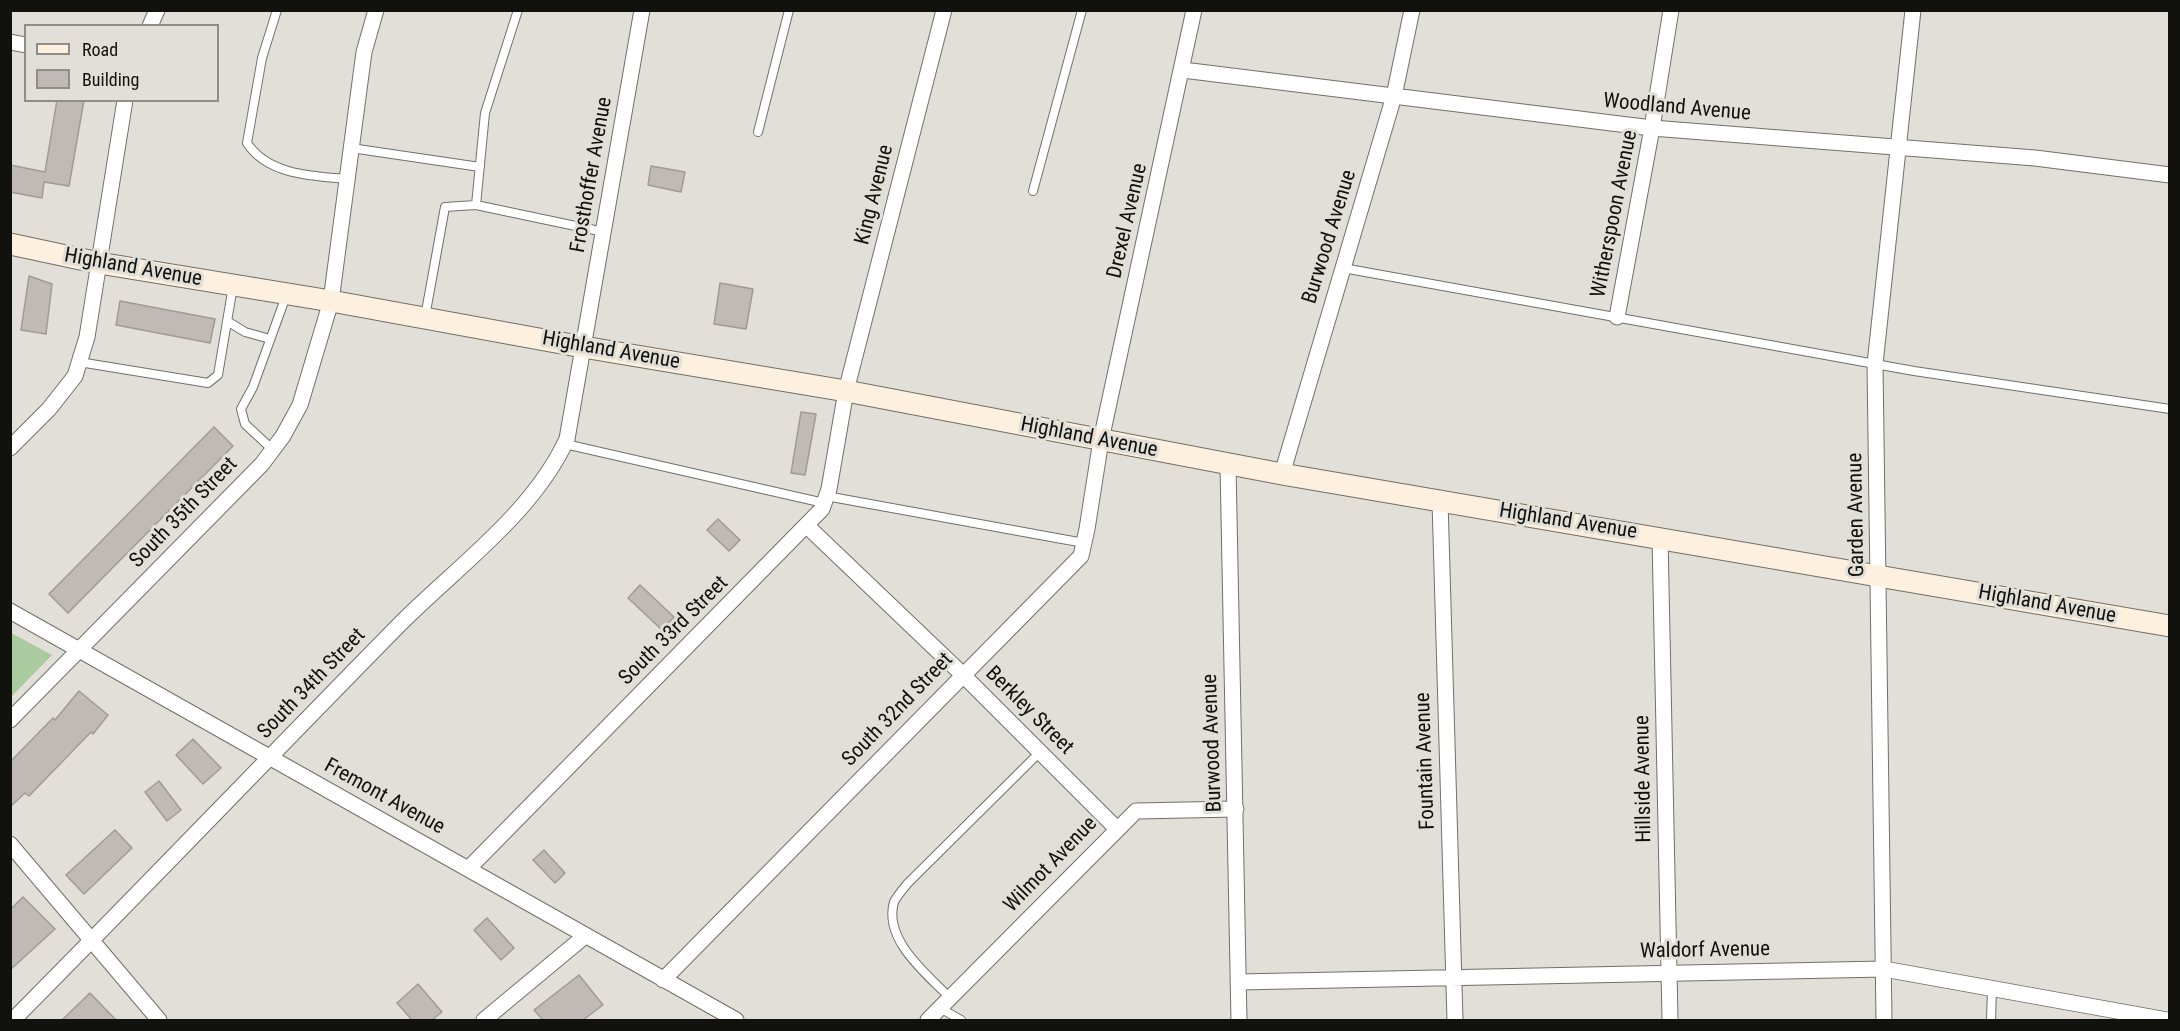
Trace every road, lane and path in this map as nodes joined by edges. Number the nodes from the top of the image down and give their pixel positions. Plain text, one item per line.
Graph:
1 (157, 10) edge
2 (277, 10) edge
3 (376, 10) edge
4 (518, 10) edge
5 (642, 10) edge
6 (789, 10) edge
7 (944, 10) edge
8 (1082, 10) edge
9 (1194, 10) edge
10 (1412, 10) edge
11 (1671, 10) edge
12 (1914, 10) edge
13 (151, 24) edge
14 (1183, 70) junction
15 (1394, 96) junction
16 (125, 102) edge
17 (1652, 128) junction
18 (758, 132) dead end
19 (1899, 147) junction
20 (351, 148) junction
21 (480, 167) junction
22 (2169, 175) edge
23 (347, 179) junction
24 (1033, 190) dead end
25 (476, 205) junction
26 (603, 232) junction
27 (10, 244) edge
28 (99, 263) junction
29 (1343, 268) junction
30 (233, 285) junction
31 (287, 294) junction
32 (331, 301) junction
33 (425, 318) junction
34 (1617, 318) junction
35 (227, 321) junction
36 (270, 339) junction
37 (583, 347) junction
38 (79, 362) junction
39 (1875, 364) junction
40 (846, 391) junction
41 (2169, 409) edge
42 (1101, 440) junction
43 (565, 444) junction
44 (10, 448) edge
45 (273, 450) junction
46 (1228, 465) junction
47 (1282, 474) junction
48 (825, 500) junction
49 (1440, 501) junction
50 (807, 526) junction
51 (1660, 537) junction
52 (1084, 543) junction
53 (1879, 576) junction
54 (10, 611) edge
55 (2169, 626) edge
56 (80, 650) junction
57 (962, 674) junction
58 (10, 720) edge
59 (1040, 752) junction
60 (270, 758) junction
61 (1236, 808) junction
62 (1116, 828) junction
63 (10, 844) edge
64 (469, 868) junction
65 (585, 936) junction
66 (93, 940) junction
67 (1884, 969) junction
68 (1669, 972) junction
69 (1454, 976) junction
70 (663, 980) junction
71 (1238, 982) junction
72 (1992, 989) junction
73 (945, 1003) junction
74 (13, 1020) edge
75 (159, 1020) edge
76 (484, 1020) edge
77 (736, 1020) edge
78 (928, 1020) edge
79 (961, 1020) edge
80 (1239, 1020) edge
81 (1455, 1020) edge
82 (1670, 1020) edge
83 (1884, 1020) edge
84 (1991, 1020) edge
85 (2167, 1020) edge

1 - 13 street
2 - 23 lane
3 - 20 street, South 35th Street
4 - 21 lane
5 - 26 street, Frosthoffer Avenue
6 - 18 lane
7 - 40 street, King Avenue
8 - 24 lane
9 - 14 street, Drexel Avenue
10 - 15 street, Burwood Avenue
11 - 17 street, Witherspoon Avenue
12 - 19 street, Garden Avenue
14 - 15 street, Woodland Avenue
14 - 42 street, Drexel Avenue
15 - 17 street, Woodland Avenue
15 - 29 street, Burwood Avenue
16 - 28 street
17 - 19 street, Woodland Avenue
17 - 34 street, Witherspoon Avenue
19 - 22 street, Woodland Avenue
19 - 39 street, Garden Avenue
20 - 21 lane
20 - 23 street, South 35th Street
21 - 25 lane
23 - 32 street, South 35th Street
25 - 26 lane
25 - 33 lane
26 - 37 street, Frosthoffer Avenue
27 - 28 street, Highland Avenue
28 - 30 street, Highland Avenue
28 - 38 street
29 - 34 lane
29 - 47 street, Burwood Avenue
30 - 31 street, Highland Avenue
30 - 35 lane
31 - 32 street, Highland Avenue
31 - 36 lane
32 - 33 street, Highland Avenue
32 - 45 street, South 35th Street
33 - 37 street, Highland Avenue
34 - 39 lane
35 - 36 lane
35 - 38 lane
36 - 45 lane
37 - 40 street, Highland Avenue
37 - 43 street, South 34th Street
38 - 44 street
39 - 41 lane
39 - 53 street, Garden Avenue
40 - 42 street, Highland Avenue
40 - 48 street, South 33rd Street
42 - 46 street, Highland Avenue
42 - 52 street, South 32nd Street
43 - 48 lane
43 - 60 street, South 34th Street
45 - 56 street, South 35th Street
46 - 47 street, Highland Avenue
46 - 61 street, Burwood Avenue
47 - 49 street, Highland Avenue
48 - 50 street, South 33rd Street
48 - 52 lane
49 - 51 street, Highland Avenue
49 - 69 street, Fountain Avenue
50 - 57 street, Berkley Street
50 - 64 street, South 33rd Street
51 - 53 street, Highland Avenue
51 - 68 street, Hillside Avenue
52 - 57 street, South 32nd Street
53 - 55 street, Highland Avenue
53 - 67 street, Garden Avenue
54 - 56 street, Fremont Avenue
56 - 58 street, South 35th Street
56 - 60 street, Fremont Avenue
57 - 59 street, Berkley Street
57 - 70 street, South 32nd Street
59 - 62 street, Berkley Street
59 - 73 lane
60 - 64 street, Fremont Avenue
60 - 66 street, South 34th Street
61 - 62 street, Wilmot Avenue
61 - 71 street, Burwood Avenue
62 - 73 street, Wilmot Avenue
63 - 66 street
64 - 65 street, Fremont Avenue
65 - 70 street, Fremont Avenue
65 - 76 street
66 - 74 street, South 34th Street
66 - 75 street
67 - 68 street, Waldorf Avenue
67 - 72 street, Waldorf Avenue
67 - 83 street, Garden Avenue
68 - 69 street, Waldorf Avenue
68 - 82 street, Hillside Avenue
69 - 71 street, Waldorf Avenue
69 - 81 street, Fountain Avenue
70 - 77 street, Fremont Avenue
71 - 80 street, Burwood Avenue
72 - 84 lane
72 - 85 street, Waldorf Avenue
73 - 78 street, Wilmot Avenue
73 - 79 lane

